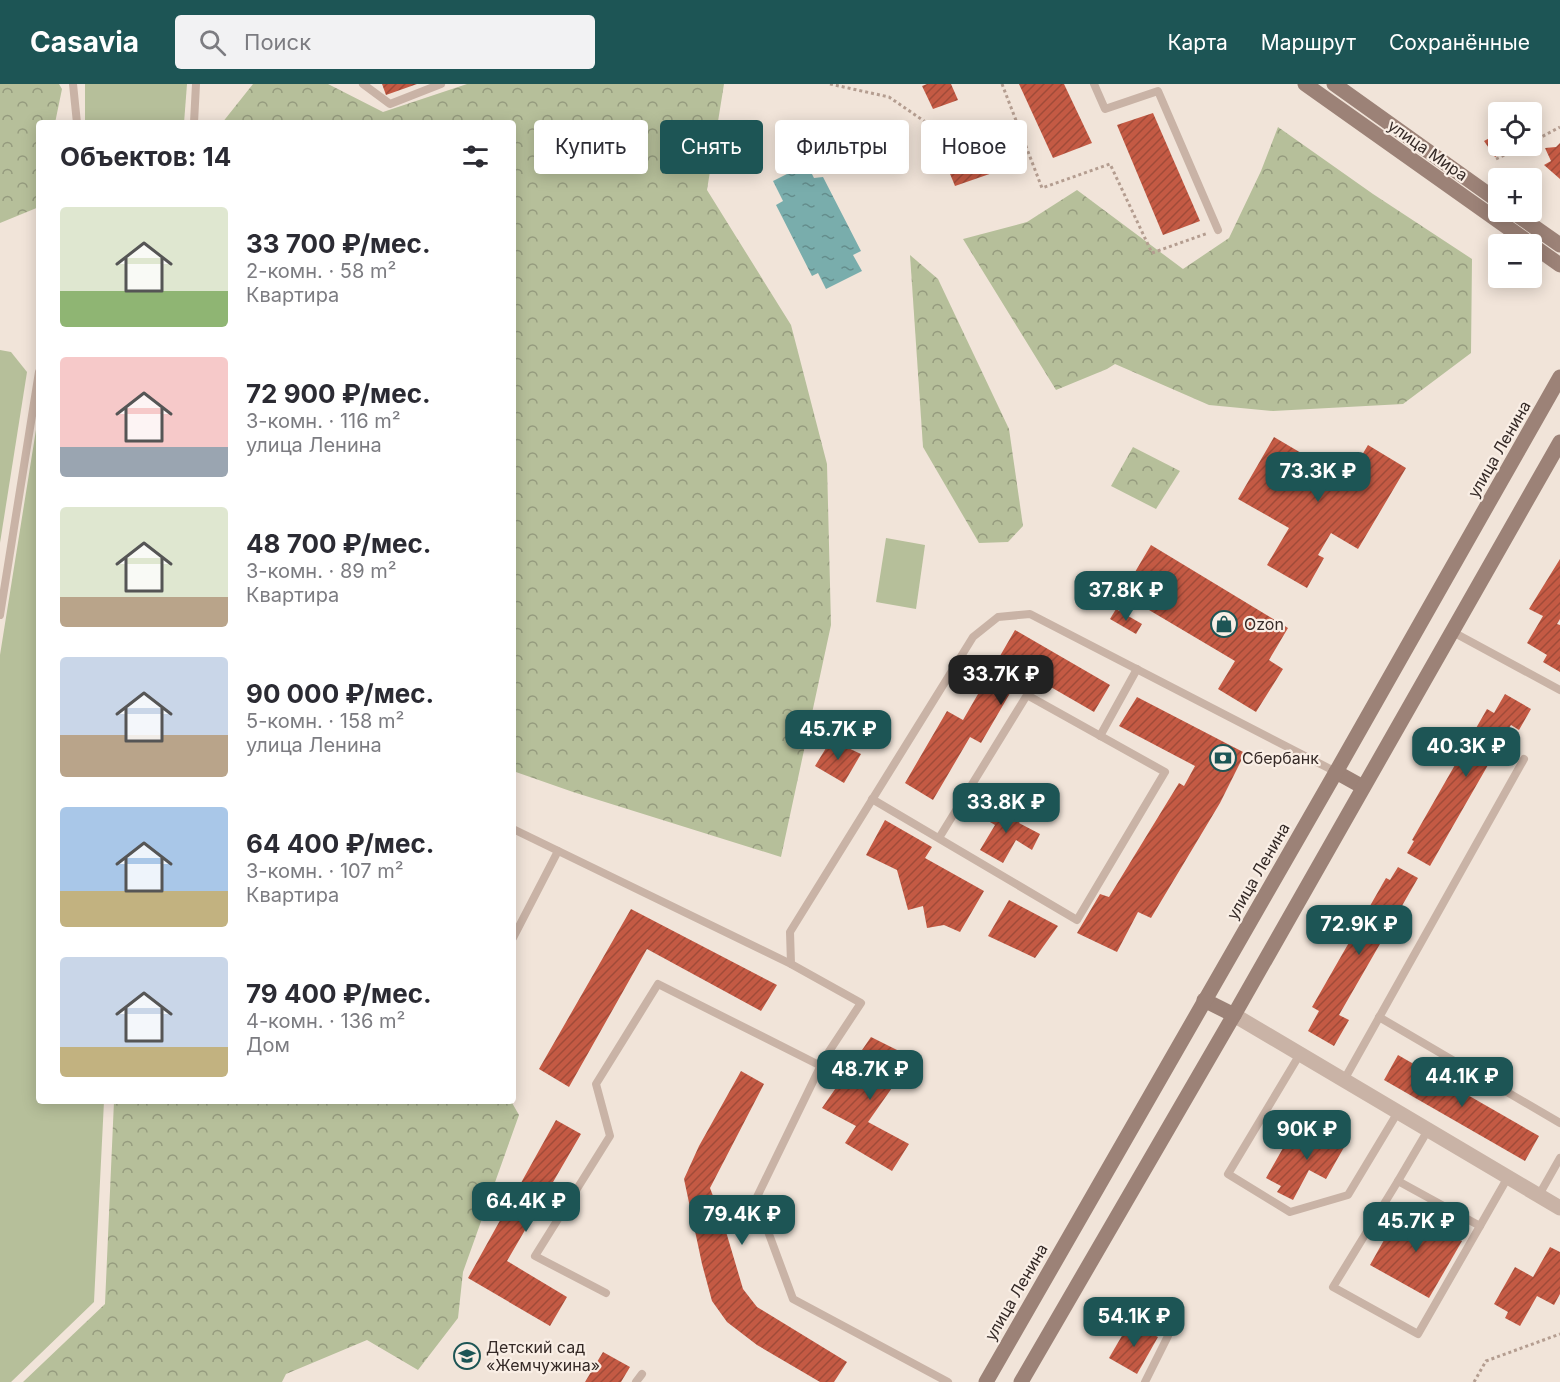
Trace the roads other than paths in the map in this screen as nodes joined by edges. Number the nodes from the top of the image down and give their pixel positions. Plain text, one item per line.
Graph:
1 (73, 84) edge
2 (196, 84) edge
3 (363, 84) edge
4 (441, 84) edge
5 (1094, 84) edge
6 (1305, 84) edge
7 (1334, 84) edge
8 (77, 120) edge
9 (194, 120) edge
10 (1488, 194) edge
11 (1527, 222) edge
12 (1218, 230) road end
13 (1516, 234) edge
14 (1560, 245) edge
15 (1542, 253) edge
16 (1560, 265) edge
17 (1560, 376) edge
18 (36, 391) edge
19 (1560, 442) edge
20 (0, 615) edge
21 (1451, 631) junction
22 (1137, 669) junction
23 (1560, 690) edge
24 (1100, 736) junction
25 (1524, 759) dead end
26 (1336, 772) junction
27 (1363, 787) junction
28 (872, 799) junction
29 (516, 830) edge
30 (939, 838) junction
31 (558, 851) junction
32 (516, 932) edge
33 (790, 964) junction
34 (1204, 1000) junction
35 (1234, 1015) junction
36 (1379, 1017) junction
37 (1300, 1054) junction
38 (821, 1066) junction
39 (1344, 1080) junction
40 (1398, 1112) junction
41 (1560, 1123) edge
42 (1428, 1130) junction
43 (1560, 1158) edge
44 (1508, 1177) junction
45 (1398, 1181) junction
46 (1539, 1195) junction
47 (1560, 1208) edge
48 (1480, 1226) junction
49 (606, 1293) dead end
50 (1168, 1336) dead end
51 (642, 1374) dead end
52 (636, 1382) edge
53 (948, 1382) edge
54 (986, 1382) edge
55 (1021, 1382) edge
56 (1145, 1382) edge

1 - 8 lane
2 - 9 lane
3 - 4 lane
5 - 12 lane
6 - 13 main road, улица Мира
7 - 10 main road, улица Мира
11 - 14 main road
15 - 16 main road, улица Мира
17 - 26 main road, улица Ленина
18 - 20 lane
19 - 21 main road
21 - 23 lane
21 - 27 main road
22 - 24 lane
22 - 26 lane
22 - 28 lane
24 - 30 lane
24 - 30 lane
25 - 36 lane
26 - 27 main road
26 - 34 main road, улица Ленина
27 - 35 main road
28 - 30 lane
28 - 33 lane
29 - 31 lane
31 - 32 lane
31 - 33 lane
33 - 38 lane
34 - 35 main road
34 - 54 main road, улица Ленина
35 - 37 street
35 - 55 main road
36 - 39 lane
36 - 41 lane
37 - 39 street
37 - 40 lane
38 - 49 lane
38 - 53 lane
39 - 40 street
40 - 42 street
42 - 44 street
42 - 45 lane
43 - 46 lane
44 - 46 street
44 - 48 lane
45 - 48 lane
45 - 48 lane
46 - 47 street
50 - 56 lane
51 - 52 lane

